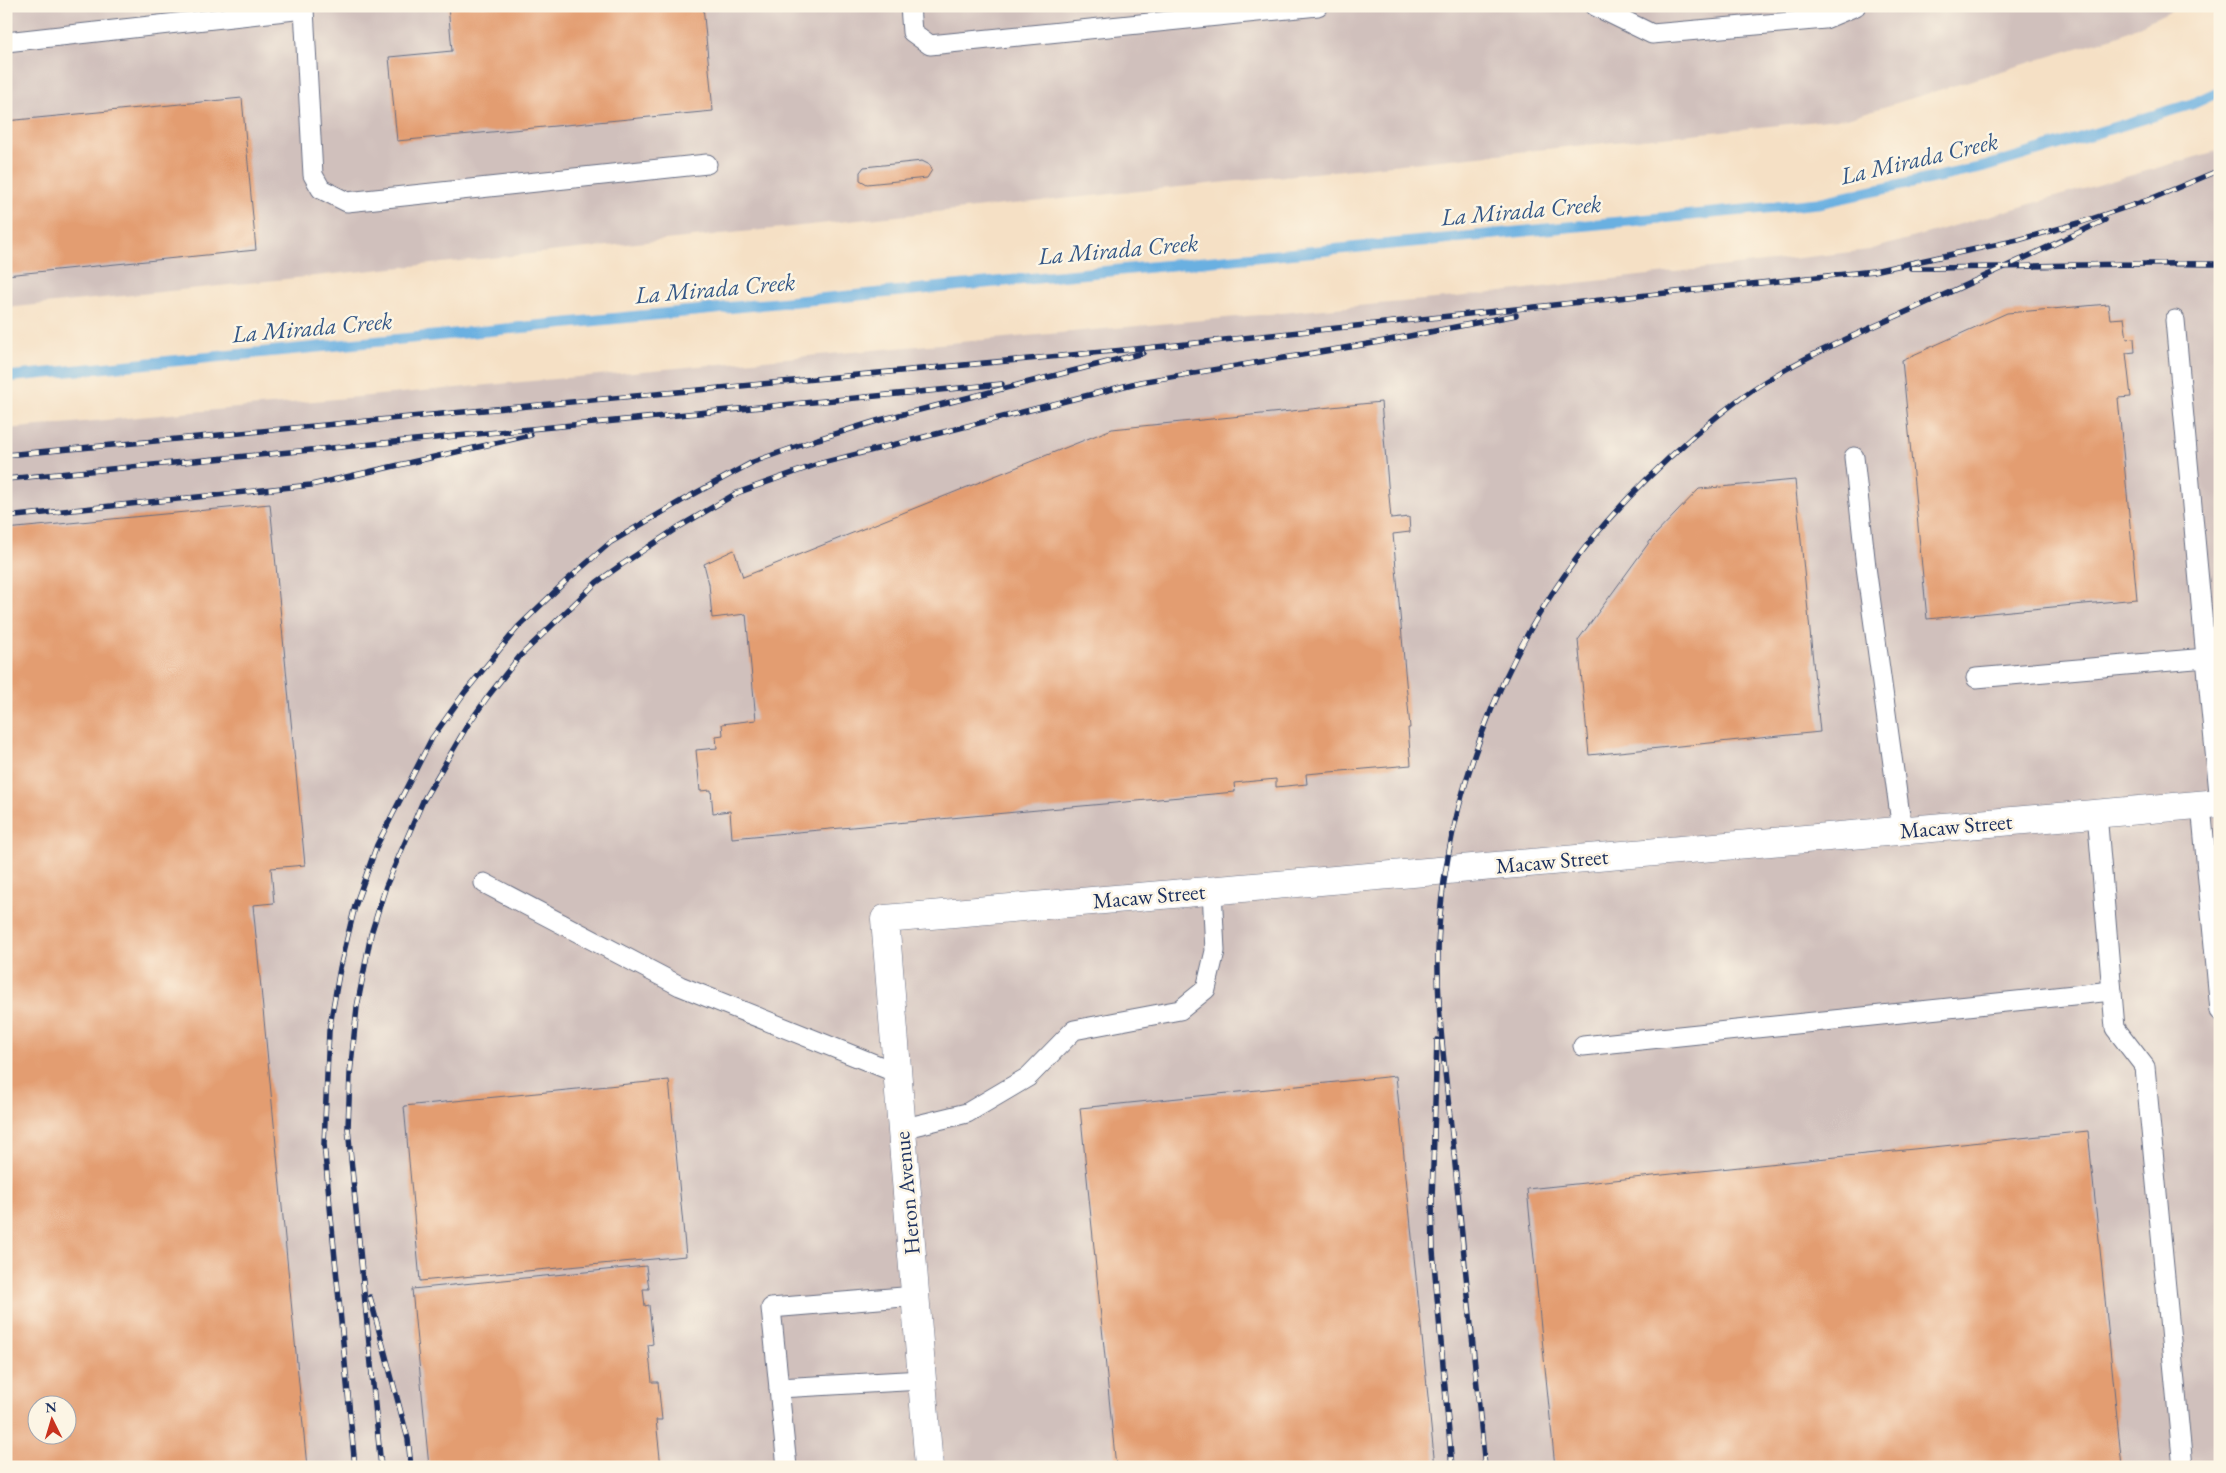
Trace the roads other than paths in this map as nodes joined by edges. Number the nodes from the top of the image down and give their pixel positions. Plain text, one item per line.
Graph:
1 (910, 6) edge
2 (1318, 6) edge
3 (1595, 6) edge
4 (1856, 6) edge
5 (304, 8) edge
6 (6, 42) edge
7 (707, 164) dead end
8 (2174, 320) dead end
9 (1854, 457) dead end
10 (2213, 657) edge
11 (1976, 678) dead end
12 (2213, 804) edge
13 (2097, 813) junction
14 (1902, 830) junction
15 (484, 883) dead end
16 (1212, 890) junction
17 (885, 919) joint
18 (2112, 991) junction
19 (2220, 1011) edge
20 (1583, 1046) dead end
21 (897, 1073) junction
22 (902, 1129) junction
23 (915, 1296) junction
24 (922, 1380) junction
25 (779, 1388) junction
26 (787, 1467) edge
27 (928, 1467) edge
28 (2183, 1467) edge

1 - 2 lane
3 - 4 lane
5 - 6 lane
5 - 7 lane
8 - 10 lane
9 - 14 lane
10 - 11 lane
10 - 12 lane
12 - 13 street, Macaw Street
12 - 19 lane
13 - 14 street, Macaw Street
13 - 18 lane
14 - 16 street, Macaw Street
15 - 21 lane
16 - 17 street, Macaw Street
16 - 22 lane
17 - 21 street, Heron Avenue
18 - 20 lane
18 - 28 lane
21 - 22 street, Heron Avenue
22 - 23 street, Heron Avenue
23 - 24 street, Heron Avenue
23 - 25 lane
24 - 25 lane
24 - 27 street, Heron Avenue
25 - 26 lane

